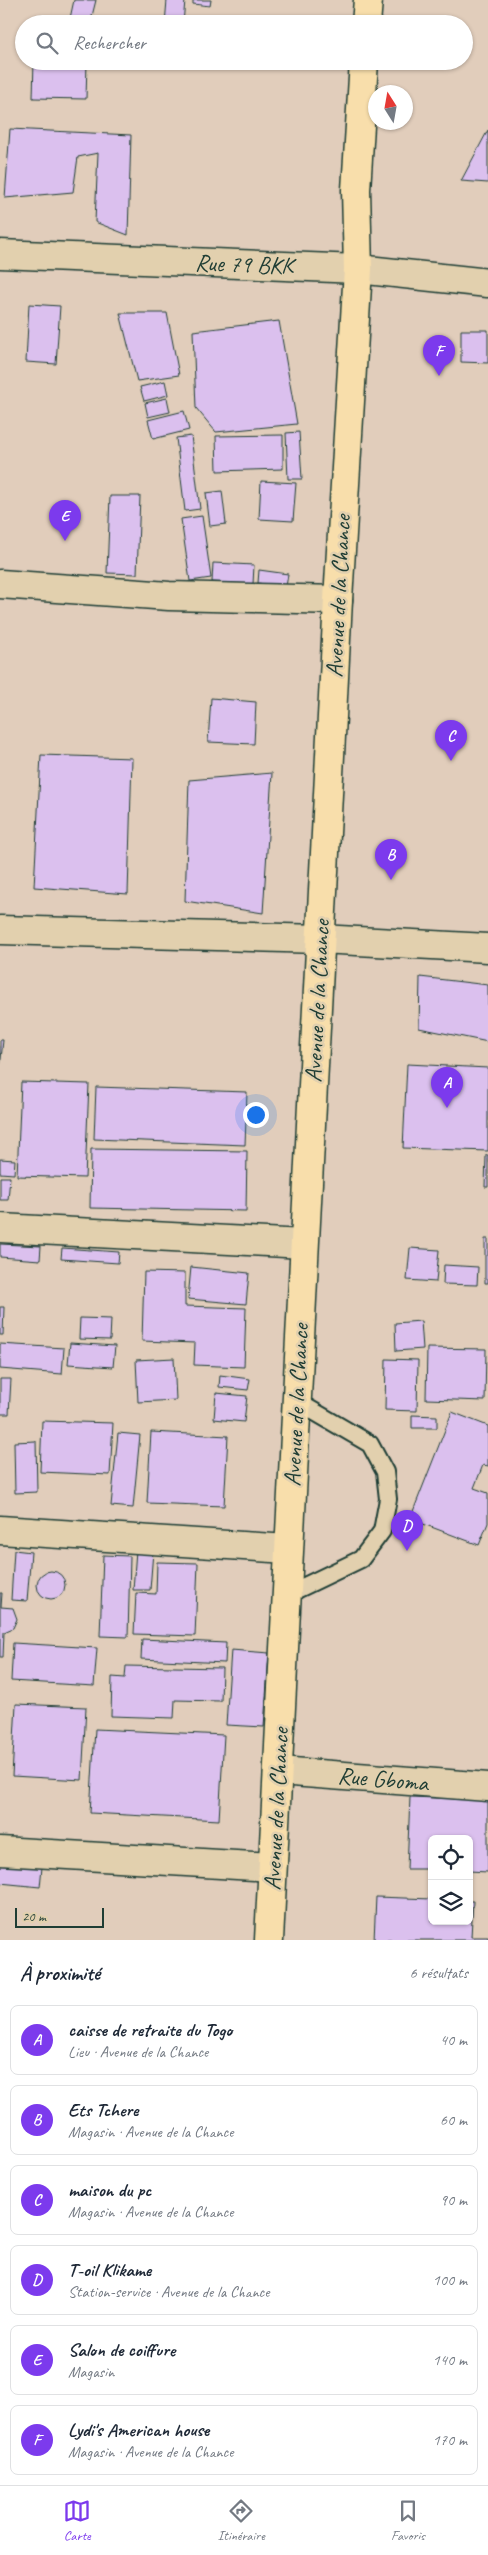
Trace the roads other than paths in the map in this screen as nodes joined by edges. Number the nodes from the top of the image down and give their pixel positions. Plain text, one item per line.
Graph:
1 (368, 0) edge
2 (367, 15) edge
3 (363, 70) edge
4 (0, 254) edge
5 (358, 269) junction
6 (488, 283) edge
7 (0, 584) edge
8 (338, 600) junction
9 (0, 930) edge
10 (320, 939) junction
11 (488, 948) edge
12 (0, 1228) edge
13 (304, 1244) junction
14 (296, 1402) junction
15 (0, 1530) edge
16 (288, 1549) junction
17 (286, 1595) junction
18 (279, 1771) junction
19 (488, 1787) edge
20 (0, 1851) edge
21 (272, 1867) junction
22 (269, 1940) edge

1 - 2 main road
3 - 5 main road, Avenue de la Chance
4 - 5 street, Rue 79 BKK
5 - 6 street, Rue 79 BKK
5 - 8 main road, Avenue de la Chance
7 - 8 street
8 - 10 main road, Avenue de la Chance
9 - 10 street
10 - 11 street
10 - 13 main road, Avenue de la Chance
12 - 13 street
13 - 14 main road, Avenue de la Chance
14 - 16 main road, Avenue de la Chance
14 - 17 lane
15 - 16 street
16 - 17 main road, Avenue de la Chance
17 - 18 main road, Avenue de la Chance
18 - 19 street, Rue Gboma
18 - 21 main road, Avenue de la Chance
20 - 21 street
21 - 22 main road, Avenue de la Chance

